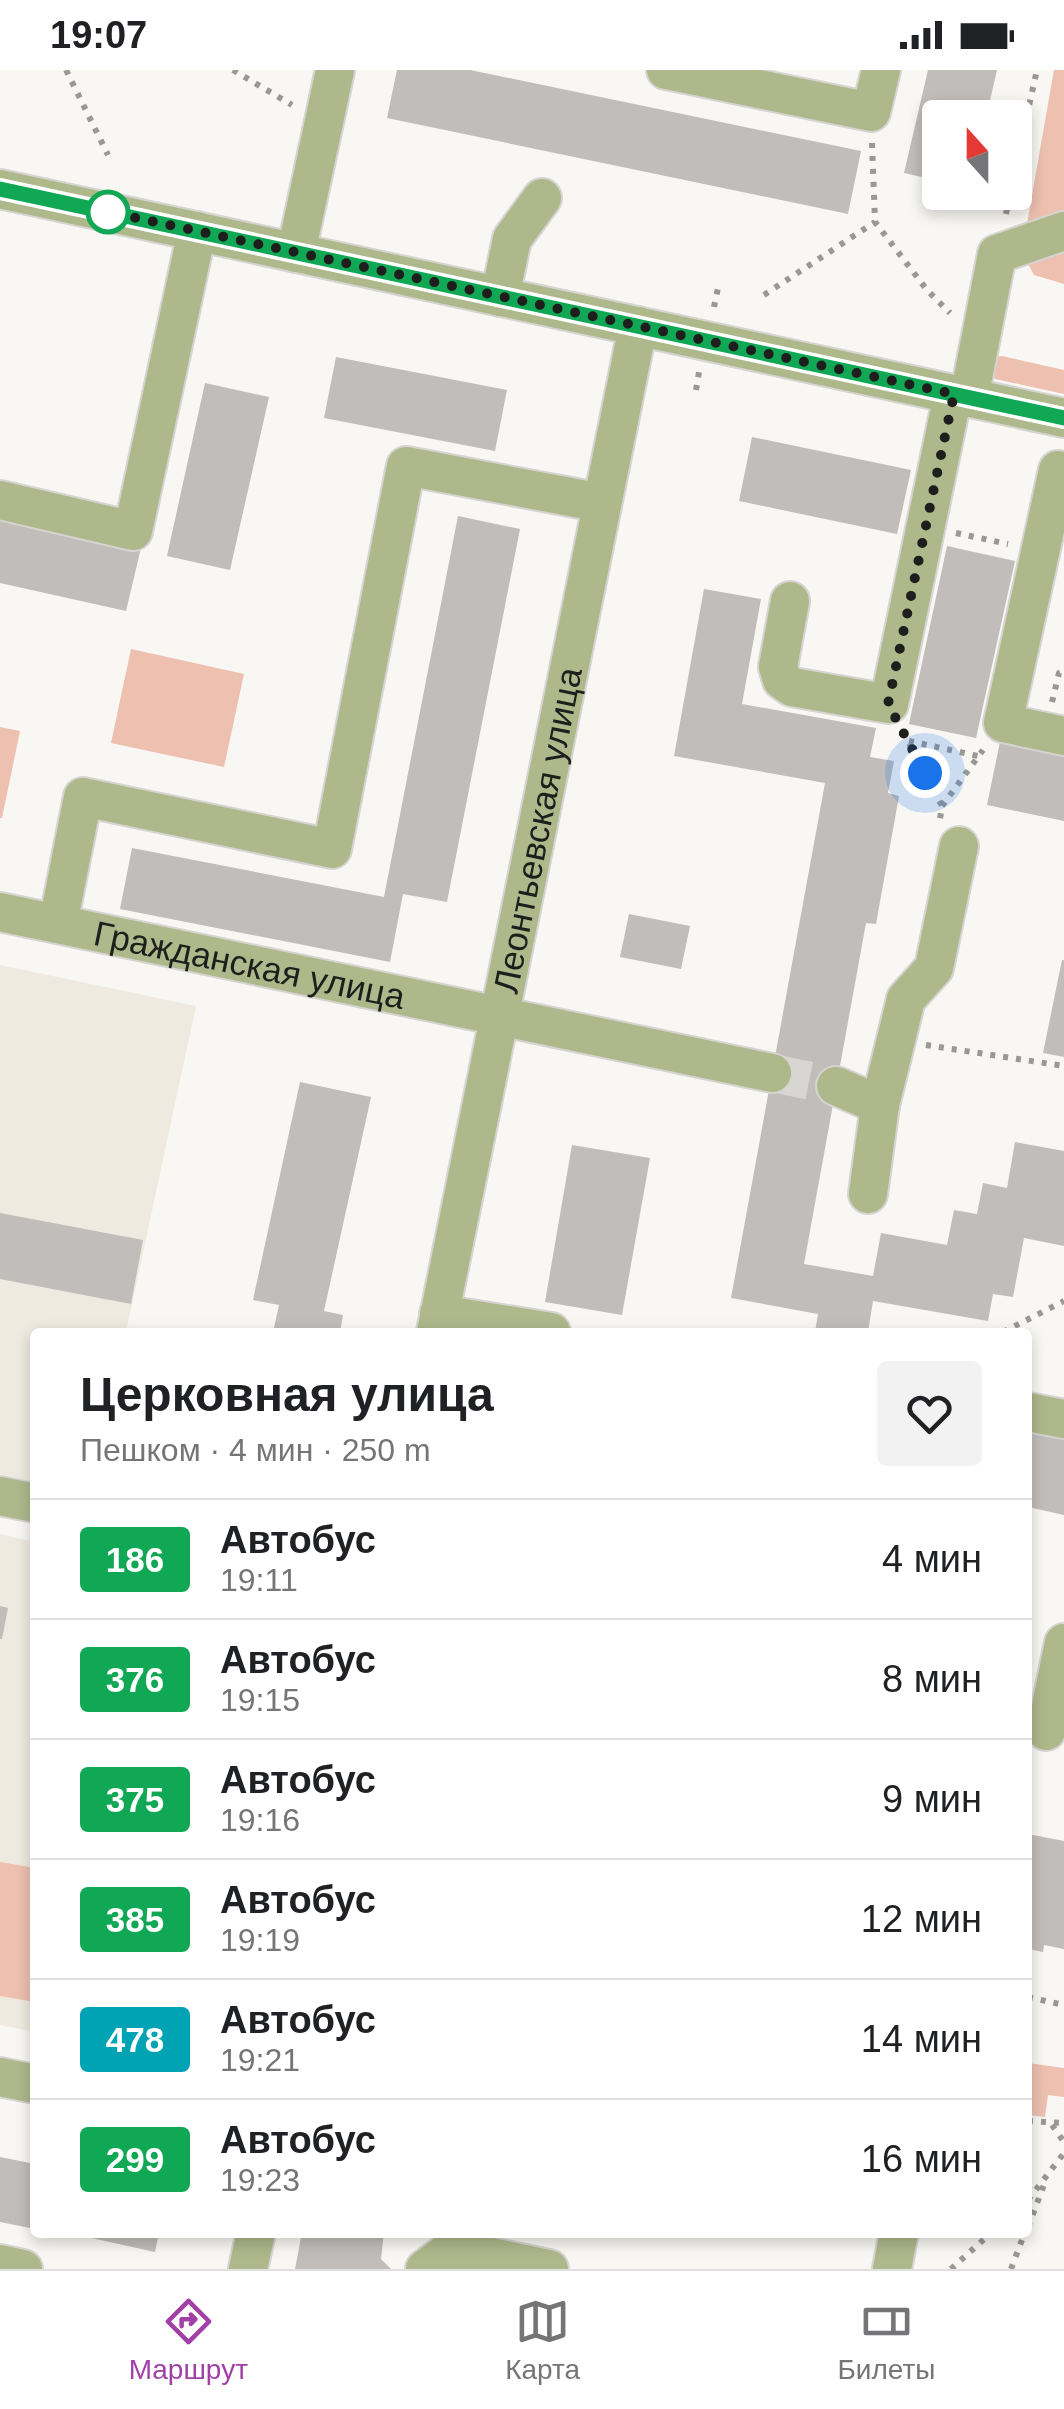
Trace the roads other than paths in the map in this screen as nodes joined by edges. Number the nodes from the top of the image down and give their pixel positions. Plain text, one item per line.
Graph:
1 (335, 70) edge
2 (666, 70) edge
3 (881, 70) edge
4 (0, 189) edge
5 (542, 198) dead end
6 (1064, 231) edge
7 (197, 232) junction
8 (296, 252) junction
9 (500, 297) junction
10 (638, 326) junction
11 (962, 396) junction
12 (1064, 418) edge
13 (1058, 470) dead end
14 (0, 500) edge
15 (602, 503) junction
16 (790, 601) dead end
17 (1064, 736) edge
18 (957, 856) road end
19 (0, 912) edge
20 (58, 924) junction
21 (500, 1015) junction
22 (772, 1073) tunnel mouth
23 (836, 1086) tunnel mouth
24 (880, 1105) junction
25 (868, 1194) dead end
26 (438, 1324) edge
27 (495, 1328) edge
28 (1032, 1413) edge
29 (1064, 1419) edge
30 (0, 1496) edge
31 (30, 1503) edge
32 (1064, 1643) edge
33 (1046, 1731) edge
34 (0, 2077) edge
35 (30, 2083) edge
36 (255, 2238) edge
37 (897, 2238) edge
38 (0, 2264) edge
39 (23, 2269) edge
40 (248, 2269) edge
41 (424, 2269) edge
42 (549, 2269) edge
43 (892, 2269) edge

1 - 8 street
2 - 3 street
4 - 7 street
5 - 9 street
6 - 11 street
7 - 8 street
7 - 14 street
8 - 9 street
9 - 10 street
10 - 11 street
10 - 15 street, Леонтьевская улица
11 - 12 street
11 - 16 street
13 - 17 street
15 - 20 street
15 - 21 street, Леонтьевская улица
18 - 24 street
19 - 20 street, Гражданская улица
20 - 21 street, Гражданская улица
21 - 22 street, Гражданская улица
21 - 26 street, Леонтьевская улица
23 - 24 street
24 - 25 street
26 - 27 street
28 - 29 street
30 - 31 street
32 - 33 street
34 - 35 street
36 - 40 street
37 - 43 street
38 - 39 street
41 - 42 street

